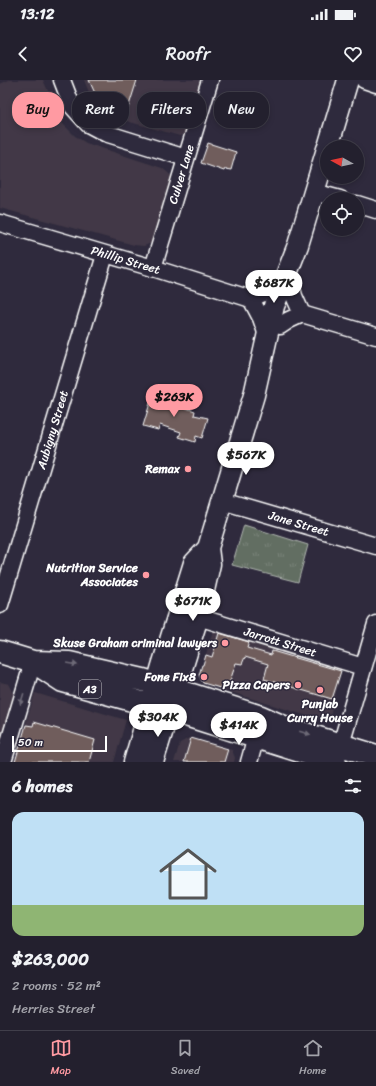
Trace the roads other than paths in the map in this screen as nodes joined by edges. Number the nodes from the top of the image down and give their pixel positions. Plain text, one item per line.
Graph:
1 (62, 80) edge
2 (210, 80) edge
3 (348, 80) edge
4 (364, 80) edge
5 (376, 84) edge
6 (329, 140) edge
7 (186, 158) junction
8 (320, 172) edge
9 (314, 192) junction
10 (320, 194) edge
11 (364, 206) edge
12 (376, 210) edge
13 (0, 223) edge
14 (105, 255) junction
15 (153, 268) junction
16 (287, 282) junction
17 (251, 299) junction
18 (302, 314) junction
19 (274, 331) junction
20 (376, 336) edge
21 (222, 501) junction
22 (376, 546) edge
23 (208, 548) junction
24 (0, 605) edge
25 (198, 617) junction
26 (376, 624) edge
27 (0, 652) edge
28 (33, 662) junction
29 (363, 666) junction
30 (166, 687) junction
31 (160, 708) junction
32 (256, 737) junction
33 (337, 756) edge
34 (376, 756) edge
35 (3, 762) edge
36 (134, 762) edge
37 (153, 762) edge
38 (249, 762) edge

1 - 7 street
2 - 7 street, Culver Lane
3 - 6 main road
4 - 5 street
7 - 15 street, Culver Lane
8 - 9 main road
9 - 10 street
9 - 16 main road
11 - 12 street
13 - 14 street, Phillip Street
14 - 15 street, Phillip Street
14 - 24 street, Aubigny Street
15 - 17 street, Phillip Street
16 - 17 street
16 - 18 street
16 - 19 main road
17 - 19 street
18 - 19 street
18 - 20 street
19 - 21 main road
21 - 22 street, Jane Street
21 - 23 main road
23 - 25 main road
23 - 30 main road
25 - 29 street, Jarrott Street
25 - 30 main road
26 - 29 street
27 - 28 highway, A3
28 -> 30 highway, A3
28 - 31 highway, A3
28 -> 35 street
29 - 33 street
30 - 31 main road
30 -> 33 highway, A3
31 - 32 highway, A3
31 - 36 main road
31 - 37 main road
32 - 33 highway, A3
32 - 38 street
33 - 34 highway, A3

